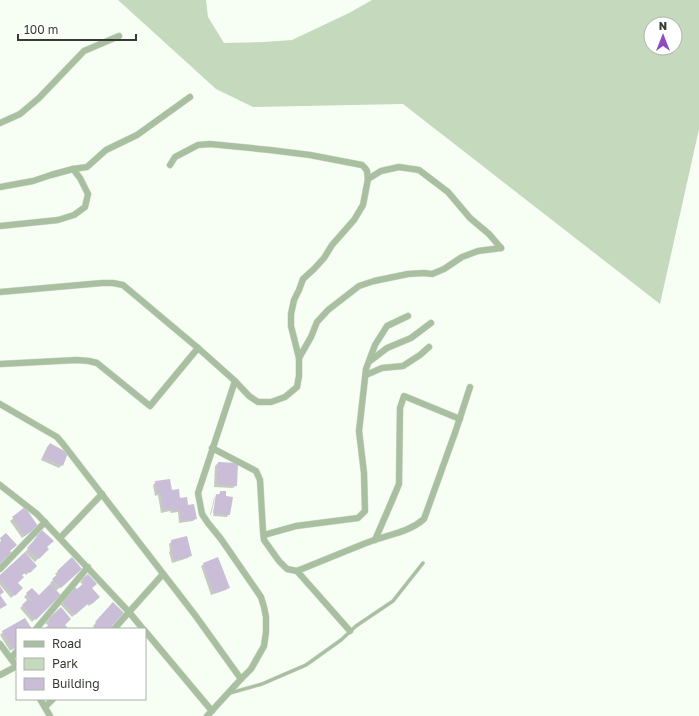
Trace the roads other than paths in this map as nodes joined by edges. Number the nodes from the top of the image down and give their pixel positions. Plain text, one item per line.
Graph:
1 (119, 36) dead end
2 (190, 97) dead end
3 (0, 123) edge
4 (170, 166) dead end
5 (73, 169) junction
6 (368, 179) junction
7 (0, 187) edge
8 (0, 226) edge
9 (0, 292) edge
10 (408, 316) dead end
11 (431, 323) dead end
12 (429, 347) dead end
13 (198, 348) junction
14 (299, 358) junction
15 (369, 362) junction
16 (0, 364) edge
17 (366, 375) junction
18 (235, 381) junction
19 (470, 387) dead end
20 (0, 404) edge
21 (460, 419) junction
22 (212, 448) junction
23 (0, 485) edge
24 (102, 494) junction
25 (45, 522) junction
26 (264, 535) junction
27 (60, 538) junction
28 (375, 540) junction
29 (423, 563) dead end
30 (88, 567) junction
31 (0, 569) edge
32 (297, 571) junction
33 (163, 574) junction
34 (129, 612) junction
35 (37, 628) edge
36 (115, 628) edge
37 (142, 628) edge
38 (350, 631) junction
39 (146, 632) edge
40 (0, 644) edge
41 (16, 652) edge
42 (11, 658) junction
43 (16, 666) edge
44 (16, 667) edge
45 (0, 675) edge
46 (241, 678) junction
47 (226, 694) junction
48 (41, 700) edge
49 (52, 700) edge
50 (45, 707) junction
51 (212, 711) junction
52 (50, 716) edge
53 (207, 716) edge

1 - 3 street
2 - 5 street
4 - 6 street
5 - 7 street
5 - 8 street
6 - 14 street
6 - 14 street
9 - 13 street
10 - 15 street
11 - 15 street
12 - 17 street
13 - 16 street
13 - 18 street
14 - 18 street
15 - 17 street
17 - 26 street
18 - 22 street
19 - 21 street
20 - 24 street
21 - 28 street
21 - 28 street
22 - 26 street
22 - 46 street
23 - 25 street
24 - 27 street
24 - 33 street
25 - 27 street
25 - 31 street
26 - 32 street
27 - 30 street
28 - 32 street
29 - 38 lane
30 - 34 street
30 - 35 street
32 - 38 street
33 - 34 street
33 - 46 street
34 - 36 street
34 - 37 street
38 - 47 lane
39 - 51 street
40 - 42 street
41 - 42 street
42 - 43 street
44 - 45 street
46 - 47 street
47 - 51 street
48 - 50 street
49 - 50 street
50 - 52 street
51 - 53 street

